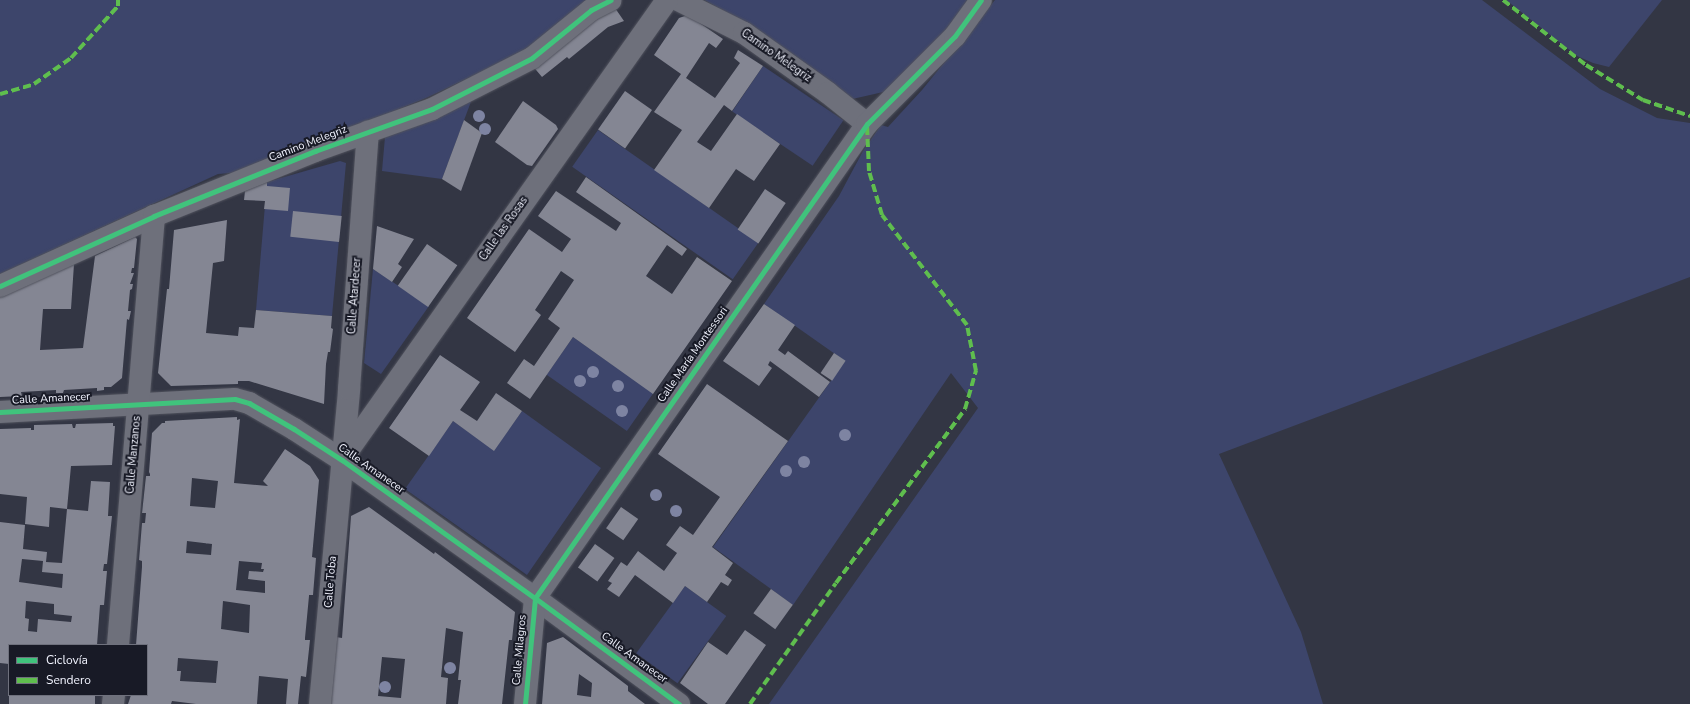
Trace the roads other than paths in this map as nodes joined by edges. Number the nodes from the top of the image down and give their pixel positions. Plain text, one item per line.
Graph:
1 (611, 0) edge
2 (667, 0) edge
3 (678, 0) edge
4 (982, 0) edge
5 (867, 124) junction
6 (368, 132) junction
7 (154, 216) junction
8 (0, 286) edge
9 (138, 404) junction
10 (0, 412) edge
11 (342, 460) junction
12 (535, 598) junction
13 (118, 644) edge
14 (320, 704) edge
15 (526, 704) edge
16 (679, 704) edge

1 - 6 street, Camino Melegriz
2 - 11 street, Calle las Rosas
3 - 5 street, Camino Melegriz
4 - 5 street, Calle María Montessori
5 - 12 street, Calle María Montessori
6 - 7 street, Camino Melegriz
6 - 11 street, Calle Atardecer
7 - 8 street, Camino Melegriz
7 - 9 street, Calle Manzanos
9 - 10 street, Calle Amanecer
9 - 11 street, Calle Amanecer
9 - 13 street, Calle Manzanos
11 - 12 street, Calle Amanecer
11 - 14 street, Calle Toba
12 - 15 street, Calle Milagros
12 - 16 street, Calle Amanecer

